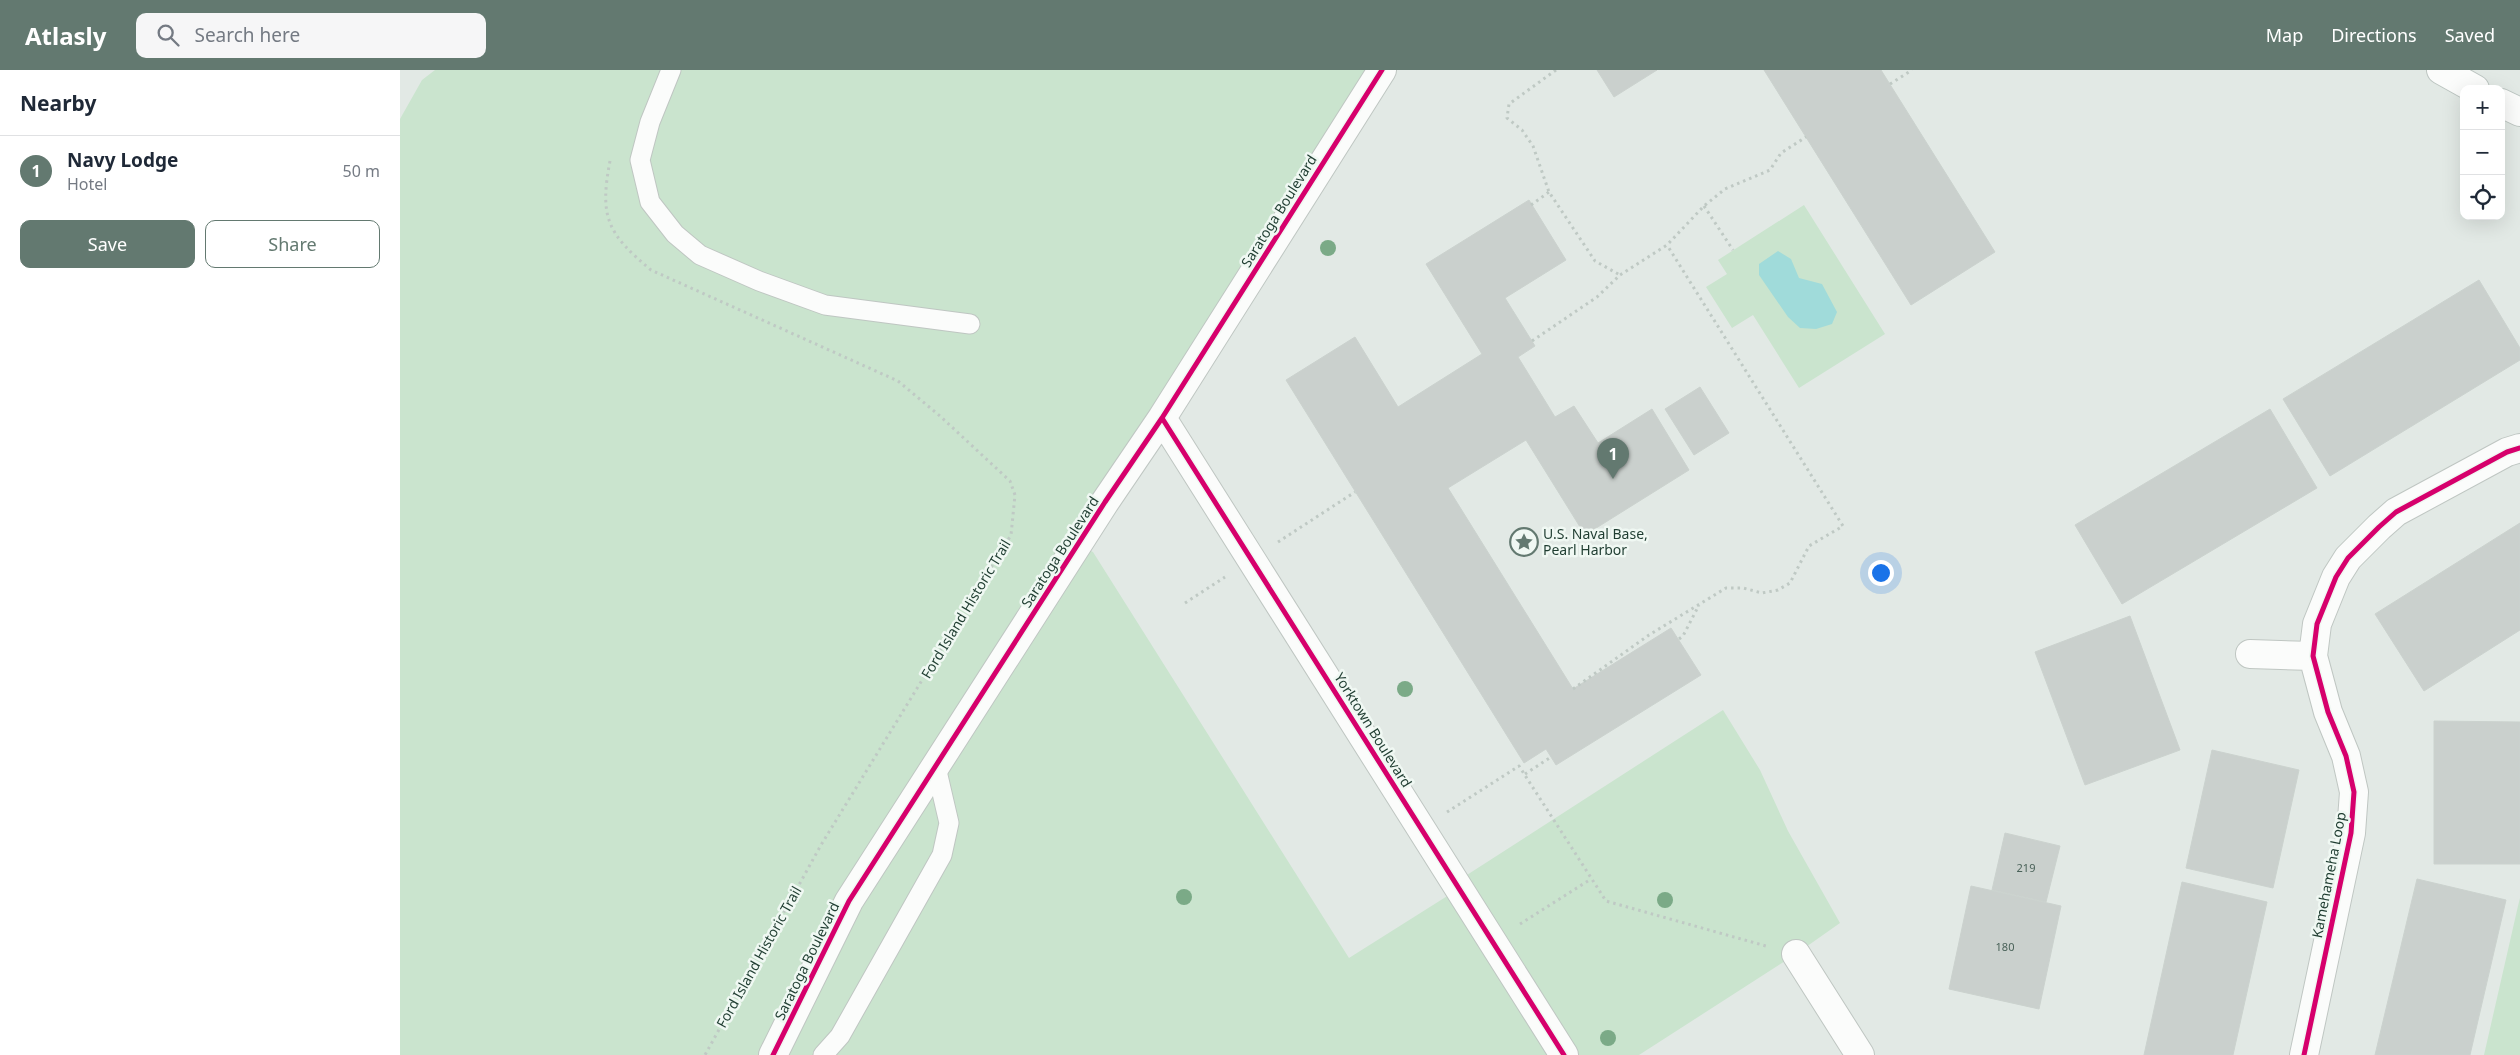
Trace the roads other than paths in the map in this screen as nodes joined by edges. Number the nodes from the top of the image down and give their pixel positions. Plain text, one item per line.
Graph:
1 (671, 70) edge
2 (1382, 70) edge
3 (2441, 70) edge
4 (2469, 85) edge
5 (2505, 105) edge
6 (2520, 112) edge
7 (970, 324) dead end
8 (1162, 418) junction
9 (2520, 448) edge
10 (2250, 654) dead end
11 (2313, 656) junction
12 (936, 767) junction
13 (1796, 954) road end
14 (773, 1055) edge
15 (823, 1055) edge
16 (1564, 1055) edge
17 (1860, 1055) edge
18 (2304, 1055) edge

1 - 7 lane
2 - 8 street, Saratoga Boulevard
3 - 4 street
5 - 6 street
8 - 12 street, Saratoga Boulevard
8 - 16 street, Yorktown Boulevard
9 - 11 street, Kamehameha Loop
10 - 11 street
11 - 18 street, Kamehameha Loop
12 - 14 street, Saratoga Boulevard
12 - 15 lane
13 - 17 street

